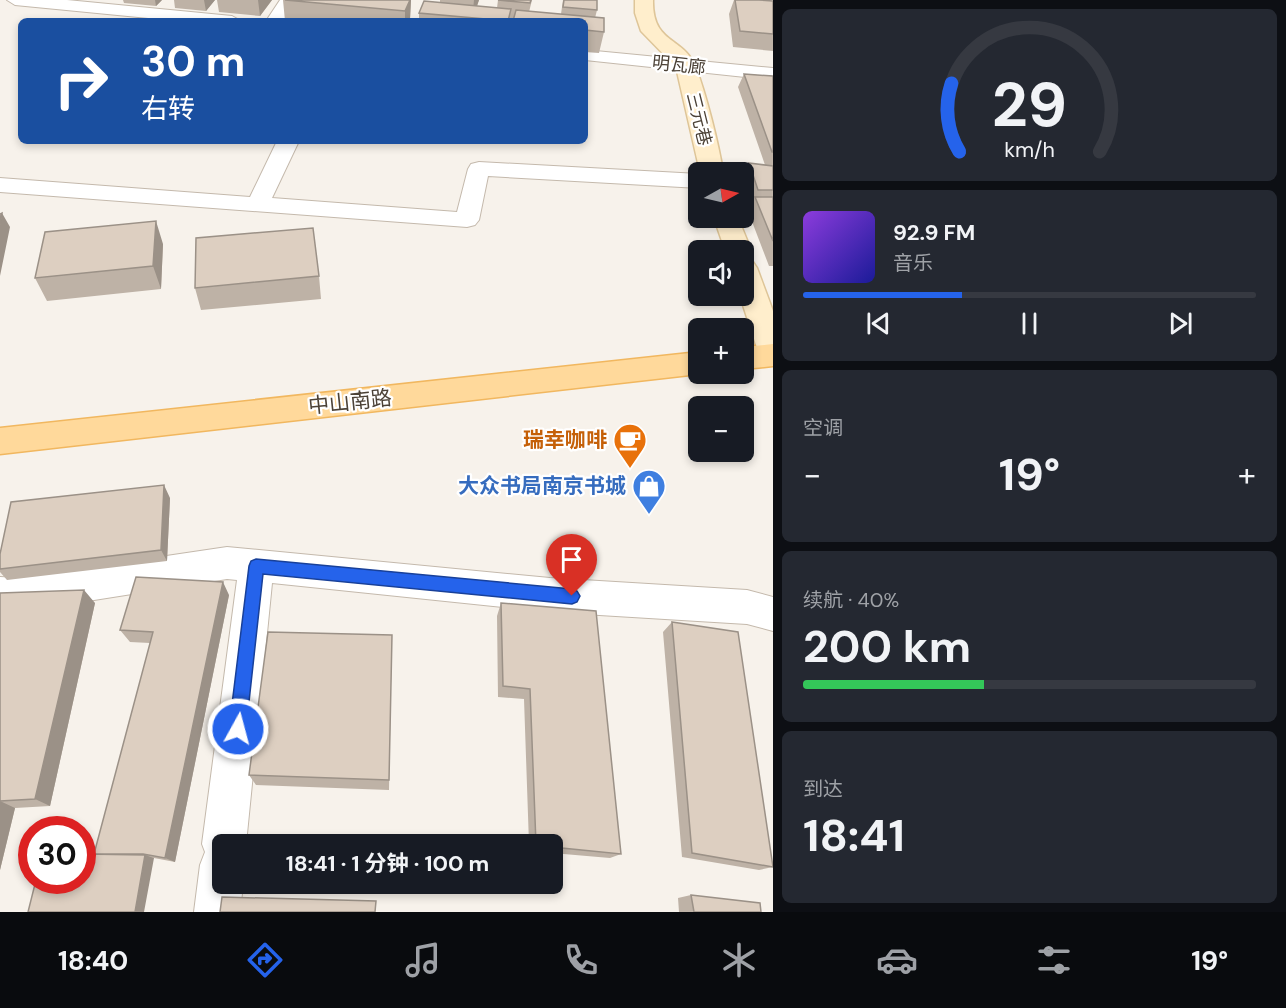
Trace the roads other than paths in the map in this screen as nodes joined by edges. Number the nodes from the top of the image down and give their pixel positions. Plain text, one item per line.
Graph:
1 (15, 0) edge
2 (288, 0) edge
3 (628, 0) edge
4 (644, 0) edge
5 (52, 2) edge
6 (204, 18) edge
7 (277, 18) edge
8 (588, 56) edge
9 (686, 66) junction
10 (773, 74) edge
11 (287, 144) edge
12 (710, 162) edge
13 (688, 180) edge
14 (0, 185) edge
15 (257, 205) junction
16 (754, 297) edge
17 (773, 353) edge
18 (754, 356) edge
19 (688, 364) edge
20 (0, 441) edge
21 (256, 566) junction
22 (0, 594) edge
23 (773, 614) edge
24 (225, 834) edge
25 (219, 894) edge
26 (217, 912) edge

1 - 5 street
2 - 7 street
3 - 9 street
4 - 9 street
5 - 6 street
8 - 9 street, 明瓦廊
9 - 10 street, 明瓦廊
9 - 12 street, 三元巷
11 - 15 street
13 - 15 street
14 - 15 street
16 - 17 street
17 - 18 main road
19 - 20 main road, 中山南路
21 - 22 street
21 - 23 street
21 - 24 street
25 - 26 street

